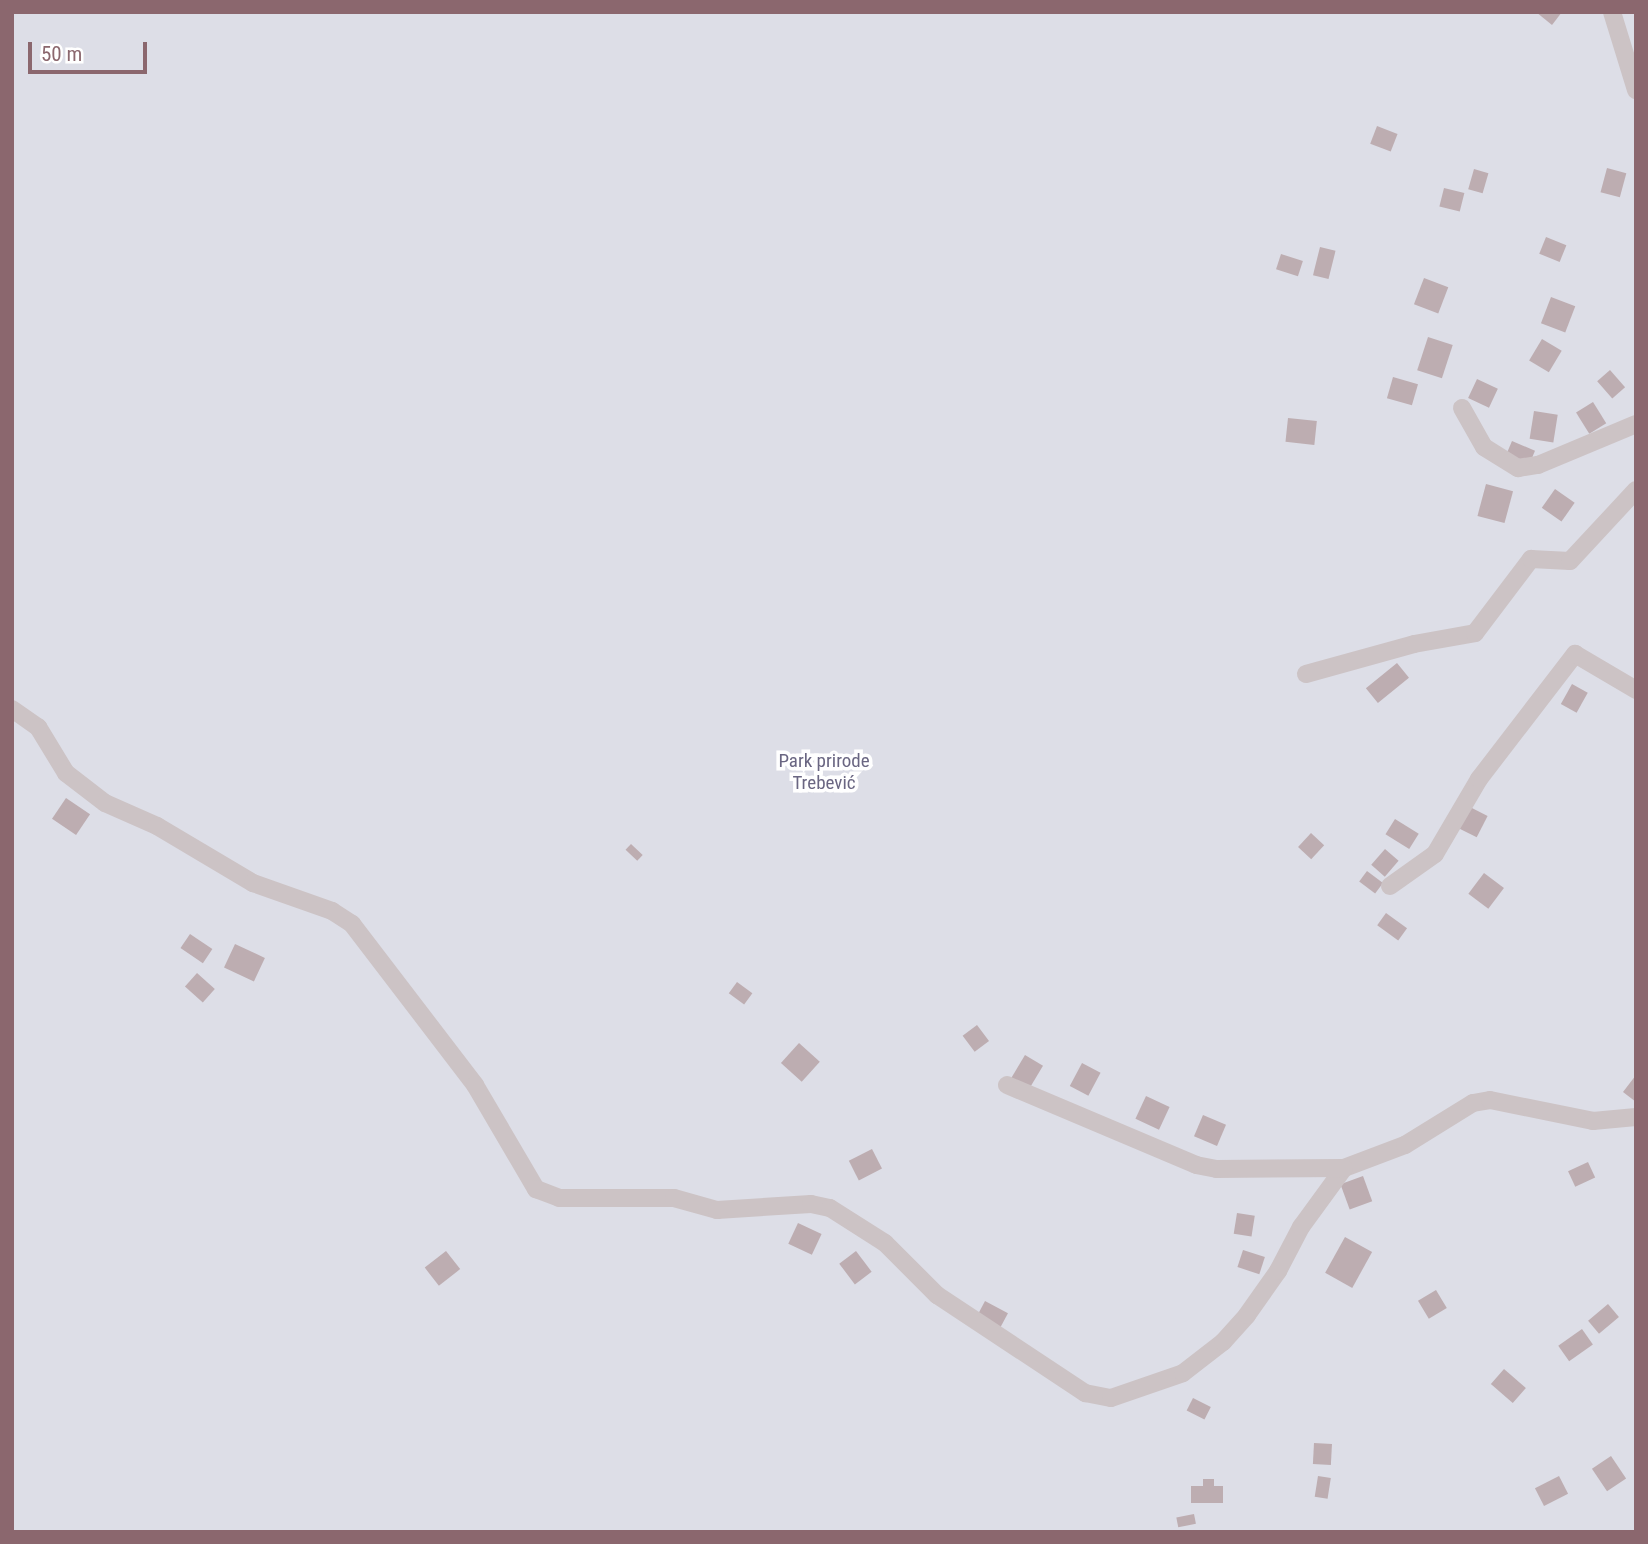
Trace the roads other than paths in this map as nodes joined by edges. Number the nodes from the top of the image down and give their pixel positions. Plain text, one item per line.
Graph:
1 (1612, 12) edge
2 (1636, 90) edge
3 (1462, 408) dead end
4 (1636, 424) edge
5 (1636, 490) edge
6 (1306, 674) dead end
7 (1636, 690) edge
8 (12, 709) edge
9 (1390, 886) dead end
10 (1007, 1085) dead end
11 (1636, 1117) edge
12 (1344, 1168) junction

1 - 2 street
3 - 4 street
5 - 6 street
7 - 9 street
8 - 12 street
10 - 12 street
11 - 12 street

